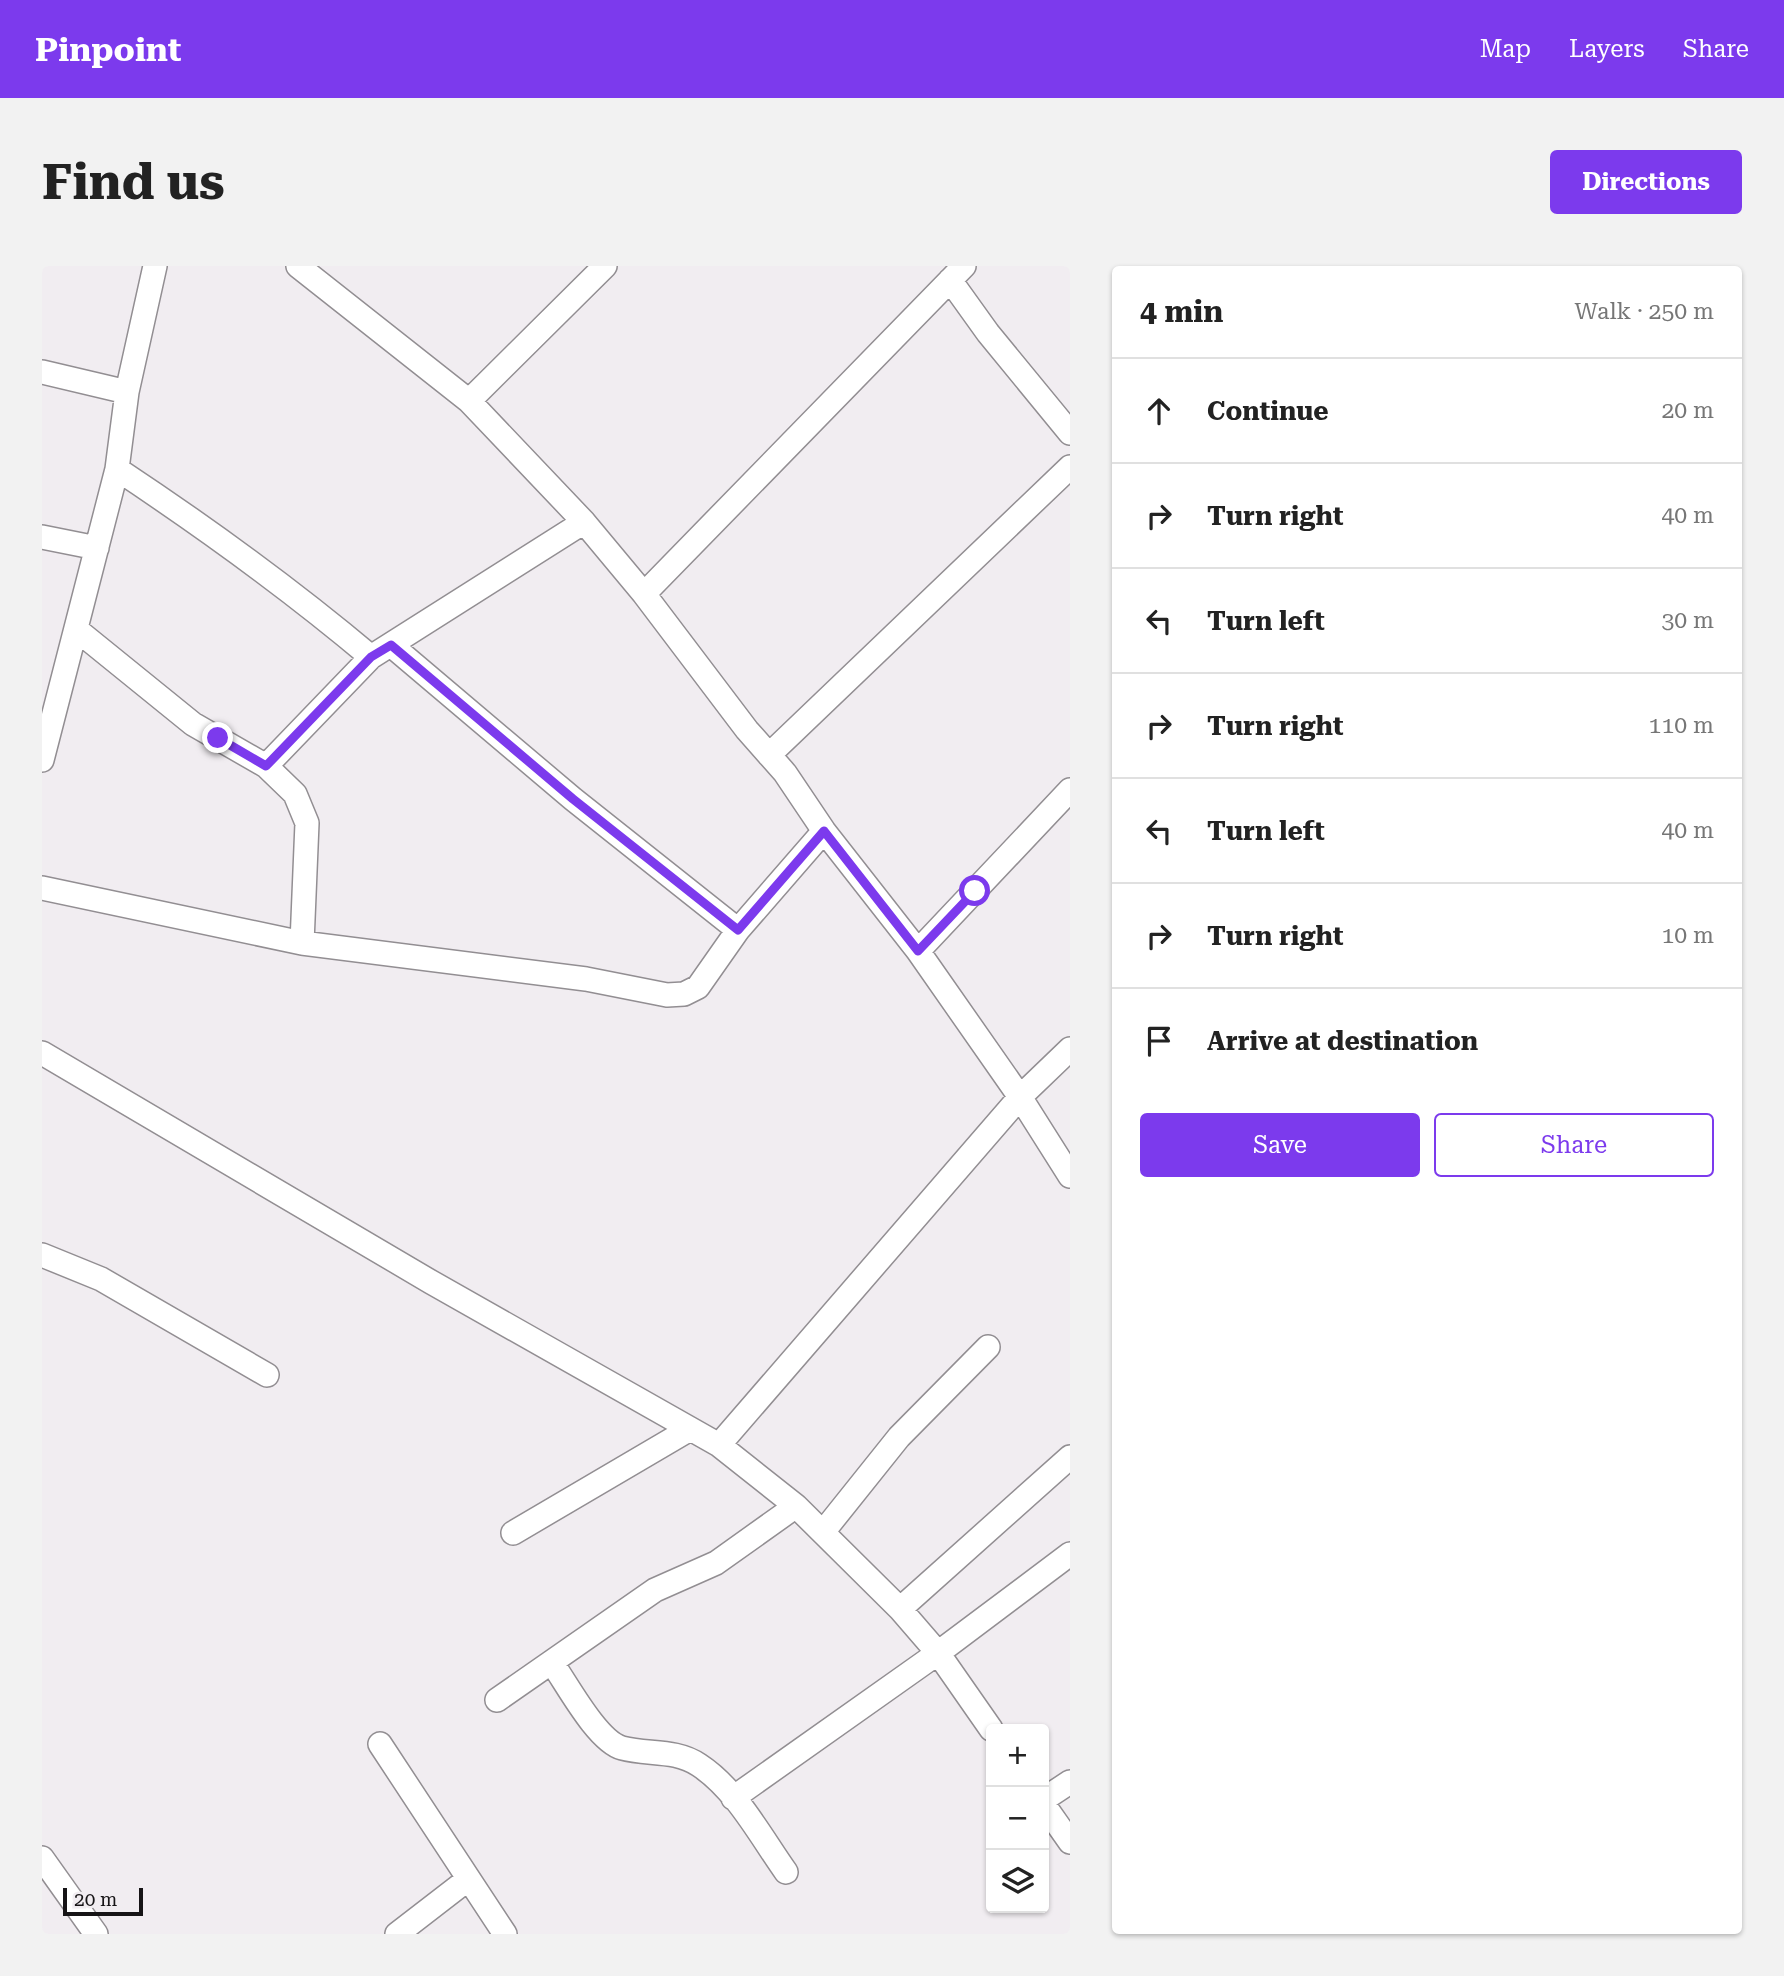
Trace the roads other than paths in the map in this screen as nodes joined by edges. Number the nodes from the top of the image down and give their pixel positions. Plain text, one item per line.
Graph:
1 (155, 266) edge
2 (298, 266) edge
3 (605, 266) edge
4 (957, 273) edge
5 (42, 372) edge
6 (127, 392) junction
7 (469, 401) junction
8 (1070, 433) edge
9 (1070, 467) edge
10 (117, 469) junction
11 (584, 522) junction
12 (42, 537) edge
13 (97, 548) junction
14 (645, 594) junction
15 (76, 630) junction
16 (381, 651) junction
17 (43, 755) edge
18 (769, 755) junction
19 (266, 766) junction
20 (1070, 790) edge
21 (824, 831) junction
22 (42, 888) edge
23 (738, 930) junction
24 (302, 943) junction
25 (918, 951) junction
26 (1070, 1049) edge
27 (42, 1053) edge
28 (1020, 1097) junction
29 (1070, 1176) edge
30 (42, 1255) edge
31 (988, 1347) dead end
32 (267, 1375) dead end
33 (690, 1429) junction
34 (719, 1445) junction
35 (1070, 1457) edge
36 (796, 1506) junction
37 (822, 1531) junction
38 (513, 1533) dead end
39 (1070, 1554) edge
40 (900, 1609) junction
41 (938, 1653) junction
42 (552, 1662) junction
43 (497, 1700) dead end
44 (988, 1724) edge
45 (380, 1744) dead end
46 (1070, 1782) edge
47 (733, 1798) junction
48 (1049, 1798) edge
49 (1049, 1810) edge
50 (1070, 1842) edge
51 (42, 1858) edge
52 (786, 1872) dead end
53 (467, 1880) junction
54 (96, 1934) edge
55 (397, 1934) edge
56 (505, 1934) edge

1 - 6 street
2 - 7 street
3 - 7 street
4 - 8 street
4 - 14 street
5 - 6 street
6 - 10 street
7 - 11 street
9 - 18 street
10 - 13 street
10 - 16 street
11 - 14 street
11 - 16 street
12 - 13 street
13 - 15 street
14 - 18 street
15 - 17 street
15 - 19 street
16 - 19 street
16 - 23 street
18 - 21 street
19 - 24 street
20 - 25 street
21 - 23 street
21 - 25 street
22 - 24 street
23 - 24 street
25 - 28 street
26 - 28 street
27 - 33 street
28 - 29 street
28 - 34 street
30 - 32 street
31 - 37 street
33 - 34 street
33 - 38 street
34 - 36 street
35 - 40 street
36 - 37 street
36 - 42 street
37 - 40 street
39 - 41 street
40 - 41 street
41 - 44 street
41 - 47 street
42 - 43 street
42 - 47 street
45 - 53 street
46 - 48 street
47 - 52 street
49 - 50 street
51 - 54 street
53 - 55 street
53 - 56 street

